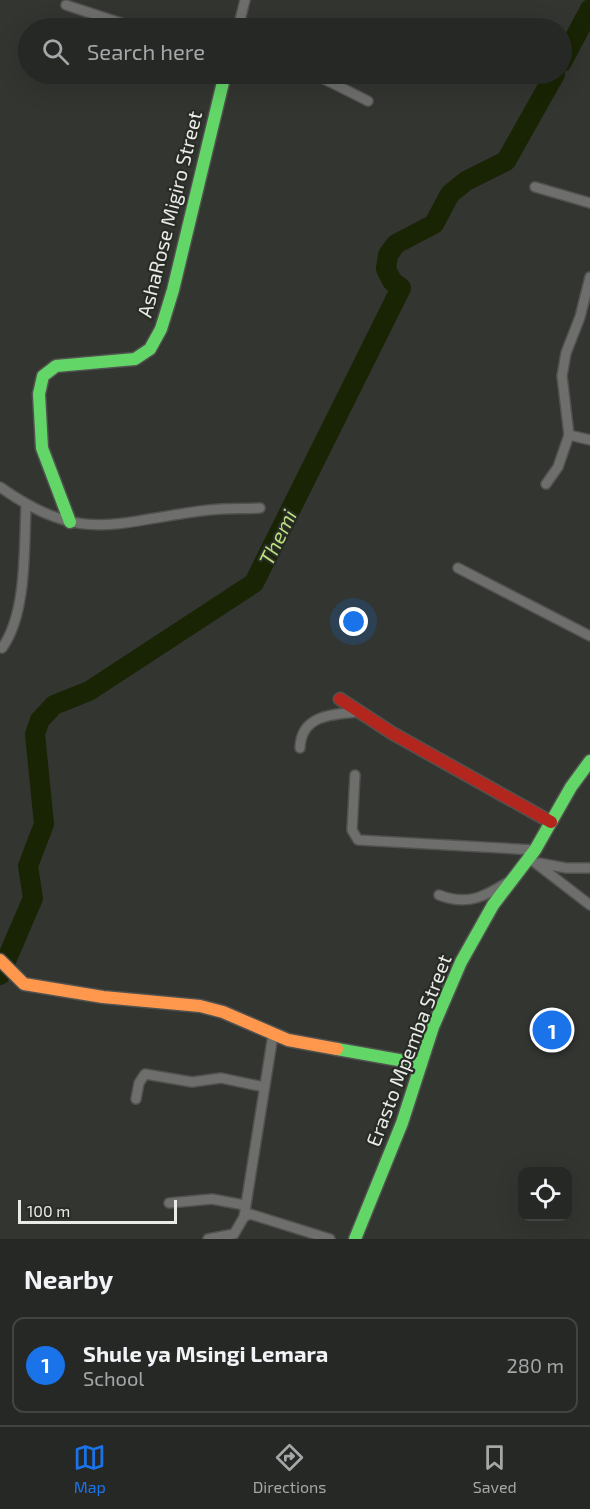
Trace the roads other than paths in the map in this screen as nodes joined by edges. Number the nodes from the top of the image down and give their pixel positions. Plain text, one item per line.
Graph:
1 (245, 0) edge
2 (66, 5) dead end
3 (106, 18) edge
4 (240, 18) edge
5 (223, 84) edge
6 (334, 84) edge
7 (368, 101) dead end
8 (535, 187) dead end
9 (590, 203) edge
10 (590, 277) edge
11 (569, 435) junction
12 (590, 440) edge
13 (546, 484) dead end
14 (0, 487) edge
15 (26, 506) junction
16 (260, 508) dead end
17 (70, 522) junction
18 (458, 568) dead end
19 (590, 636) edge
20 (2, 648) dead end
21 (340, 699) dead end
22 (359, 712) junction
23 (300, 748) dead end
24 (590, 761) edge
25 (355, 775) dead end
26 (551, 822) junction
27 (534, 857) junction
28 (590, 868) edge
29 (508, 882) junction
30 (439, 895) dead end
31 (590, 905) edge
32 (0, 960) edge
33 (273, 1035) junction
34 (421, 1064) junction
35 (264, 1087) junction
36 (136, 1099) dead end
37 (169, 1203) dead end
38 (244, 1205) junction
39 (244, 1217) junction
40 (208, 1239) edge
41 (330, 1239) edge
42 (354, 1239) edge

1 - 4 street
2 - 3 street
5 - 17 street, AshaRose Migiro Street
6 - 7 street
8 - 9 street
10 - 11 street
11 - 12 street
11 - 13 street
14 - 15 street
15 - 17 street
15 - 20 street
16 - 17 street
18 - 19 street
21 - 22 street
22 - 23 street
22 - 26 street
24 - 26 street, Erasto Mpemba Street
25 - 27 street
26 - 27 street, Erasto Mpemba Street
27 - 28 street
27 - 29 street, Erasto Mpemba Street
27 - 31 street
29 - 30 street
29 - 34 street, Erasto Mpemba Street
32 - 33 street
33 - 34 street
33 - 35 street
34 - 42 street, Erasto Mpemba Street
35 - 36 street
35 - 38 street
37 - 38 street
38 - 39 street
39 - 40 street
39 - 41 street

